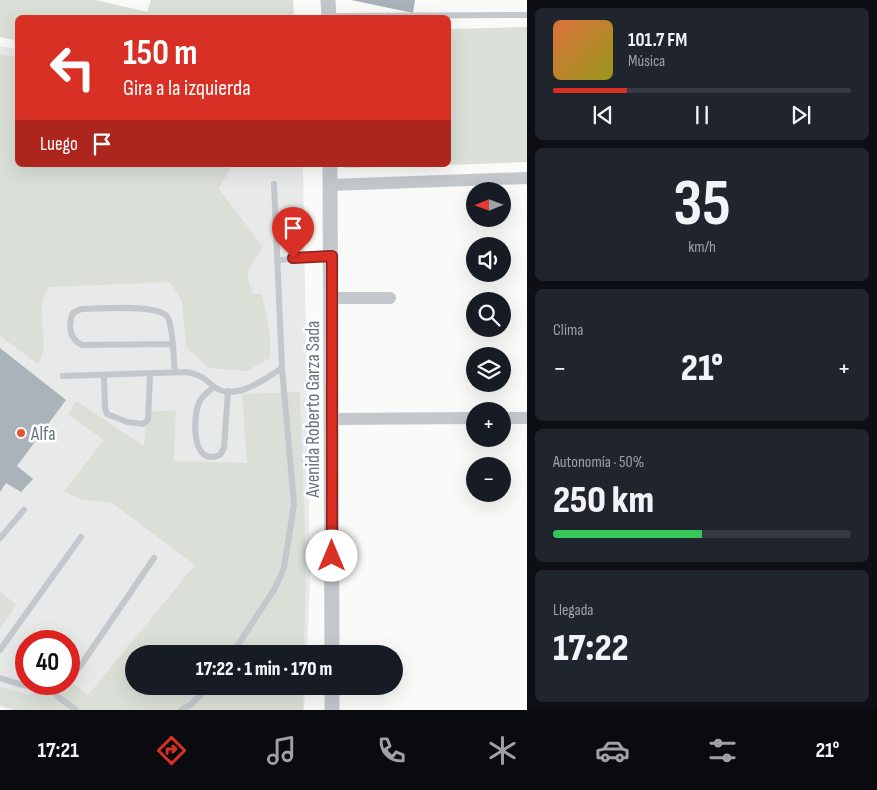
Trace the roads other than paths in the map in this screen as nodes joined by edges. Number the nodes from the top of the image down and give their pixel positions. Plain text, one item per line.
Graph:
1 (328, 0) edge
2 (329, 15) edge
3 (527, 15) edge
4 (451, 16) edge
5 (330, 167) edge
6 (527, 178) edge
7 (274, 184) dead end
8 (331, 185) junction
9 (332, 256) junction
10 (279, 260) junction
11 (332, 298) junction
12 (390, 298) dead end
13 (171, 344) junction
14 (282, 368) junction
15 (175, 372) junction
16 (150, 375) junction
17 (63, 376) dead end
18 (104, 376) junction
19 (214, 387) junction
20 (228, 391) junction
21 (466, 418) edge
22 (511, 418) edge
23 (527, 418) edge
24 (332, 419) junction
25 (24, 510) dead end
26 (81, 537) dead end
27 (0, 538) edge
28 (154, 558) dead end
29 (238, 645) edge
30 (332, 645) edge
31 (0, 650) edge
32 (80, 667) edge
33 (0, 678) edge
34 (15, 683) edge
35 (57, 695) edge
36 (201, 695) edge
37 (332, 695) edge
38 (76, 710) edge
39 (181, 710) edge
40 (332, 710) edge

1 - 2 street
3 - 4 lane
5 - 8 street, Avenida Roberto Garza Sada
6 - 8 street
7 - 10 lane
8 - 9 street, Avenida Roberto Garza Sada
9 - 10 lane
9 - 11 street, Avenida Roberto Garza Sada
10 - 14 lane
11 - 12 street
11 - 24 street, Avenida Roberto Garza Sada
13 - 13 lane
13 - 15 lane
14 - 20 lane
14 - 29 lane
15 - 16 lane
15 - 19 lane
16 - 18 lane
16 - 18 lane
17 - 18 lane
19 - 20 lane
19 - 20 lane
21 - 24 street
22 - 23 street
24 - 30 street, Avenida Roberto Garza Sada
25 - 27 lane
26 - 31 lane
28 - 32 lane
33 - 34 lane
35 - 38 lane
36 - 39 lane
37 - 40 street

